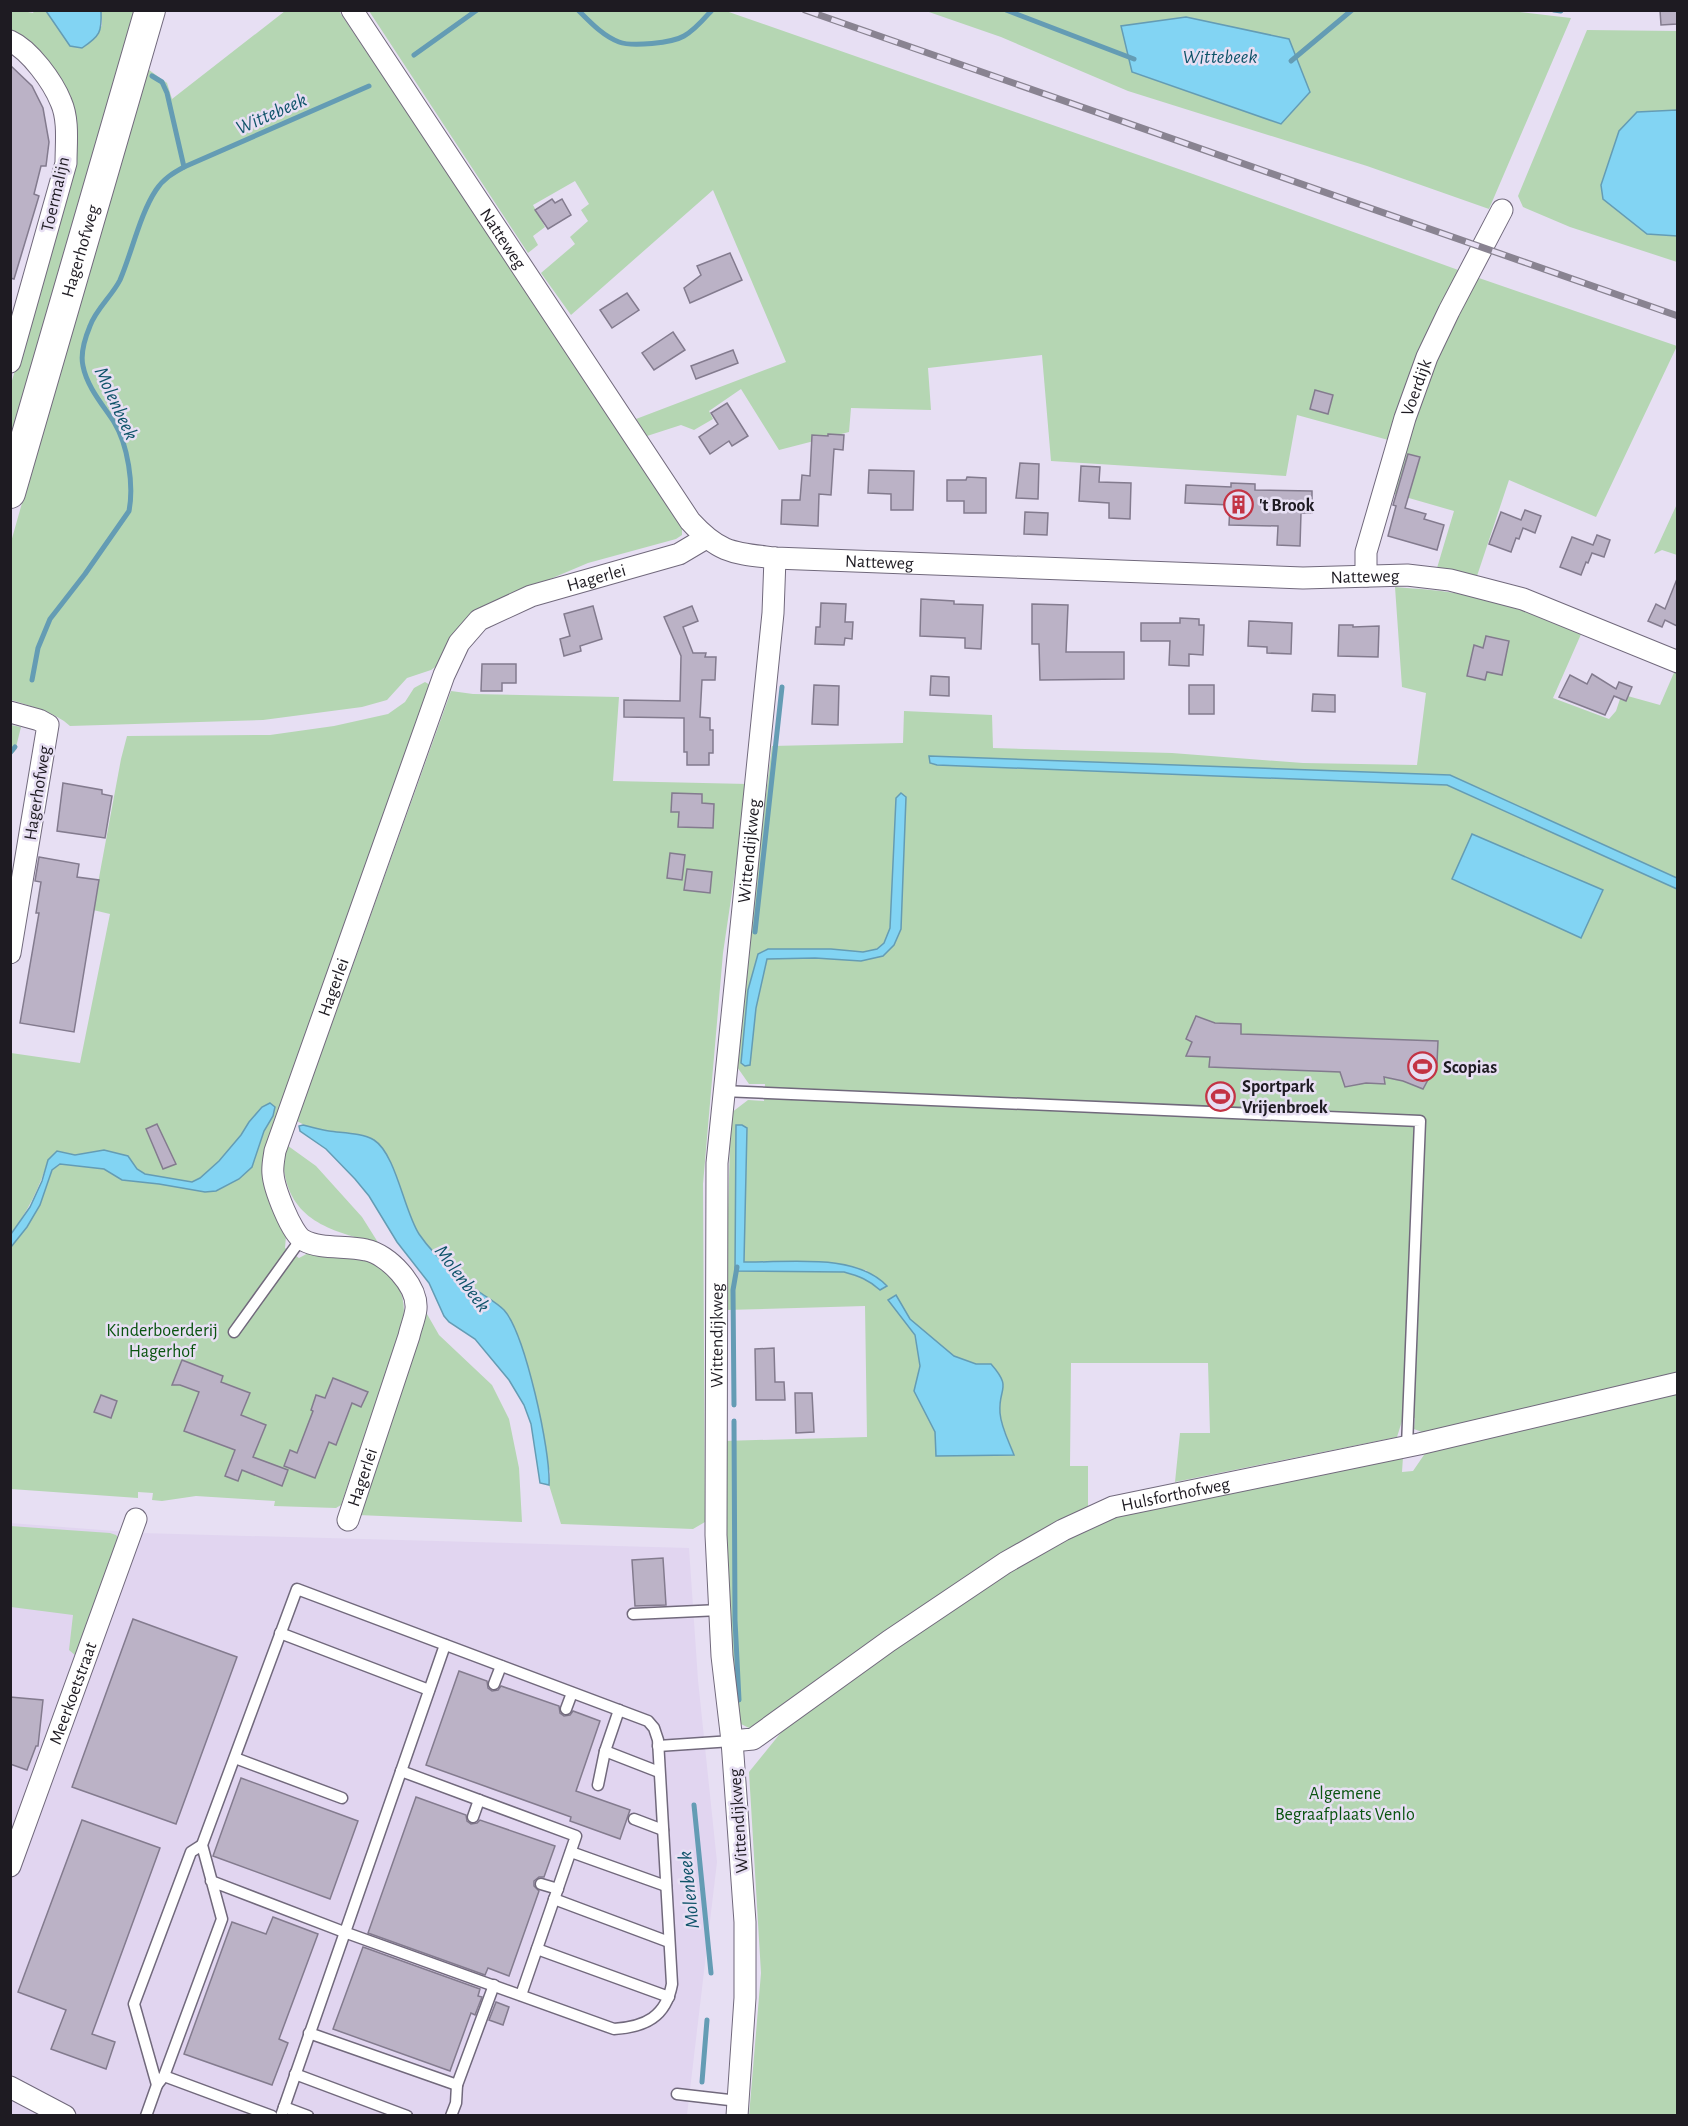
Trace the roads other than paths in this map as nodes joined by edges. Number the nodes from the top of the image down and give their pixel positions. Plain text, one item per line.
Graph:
1 (150, 10) edge
2 (352, 10) edge
3 (10, 41) edge
4 (1502, 210) dead end
5 (10, 362) edge
6 (10, 493) edge
7 (706, 538) junction
8 (775, 558) junction
9 (1366, 576) junction
10 (1677, 662) edge
11 (15, 713) edge
12 (10, 954) edge
13 (723, 1091) junction
14 (301, 1239) junction
15 (234, 1332) dead end
16 (1677, 1383) edge
17 (1407, 1446) junction
18 (136, 1519) dead end
19 (348, 1520) dead end
20 (720, 1610) junction
21 (633, 1614) dead end
22 (280, 1633) junction
23 (445, 1645) junction
24 (501, 1666) junction
25 (494, 1684) dead end
26 (429, 1690) junction
27 (572, 1693) junction
28 (566, 1709) dead end
29 (619, 1710) junction
30 (732, 1740) junction
31 (658, 1746) junction
32 (605, 1751) junction
33 (236, 1758) junction
34 (401, 1771) junction
35 (659, 1772) junction
36 (597, 1785) dead end
37 (342, 1798) dead end
38 (479, 1800) junction
39 (472, 1817) dead end
40 (634, 1819) dead end
41 (663, 1830) junction
42 (202, 1845) junction
43 (570, 1852) junction
44 (10, 1866) edge
45 (211, 1881) junction
46 (542, 1884) dead end
47 (666, 1886) junction
48 (556, 1894) junction
49 (344, 1932) junction
50 (669, 1942) junction
51 (537, 1949) junction
52 (494, 1985) junction
53 (521, 1995) junction
54 (669, 1997) junction
55 (309, 2033) junction
56 (295, 2074) junction
57 (160, 2081) junction
58 (457, 2085) junction
59 (10, 2087) edge
60 (678, 2094) dead end
61 (737, 2108) edge
62 (282, 2111) edge
63 (65, 2115) edge
64 (146, 2115) edge
65 (272, 2115) edge
66 (308, 2115) edge
67 (407, 2115) edge
68 (451, 2115) edge

1 - 6 street, Hagerhofweg
2 - 7 street, Natteweg
3 - 5 street, Toermalijn
4 - 9 street, Voerdijk
7 - 8 street, Natteweg
7 - 14 street, Hagerlei
8 - 9 street, Natteweg
8 - 13 street, Wittendijkweg
9 - 10 street, Natteweg
11 - 12 street, Hagerhofweg
13 - 17 lane
13 - 20 street, Wittendijkweg
14 - 15 lane
14 - 19 street, Hagerlei
16 - 17 street, Hulsforthofweg
17 - 30 street, Hulsforthofweg
18 - 44 street, Meerkoetstraat
20 - 21 lane
20 - 30 street, Wittendijkweg
22 - 23 lane
22 - 26 lane
22 - 33 lane
23 - 24 lane
23 - 26 lane
24 - 25 lane
24 - 27 lane
26 - 34 lane
27 - 28 lane
27 - 29 lane
29 - 31 lane
29 - 32 lane
30 - 31 lane
30 - 61 street, Wittendijkweg
31 - 35 lane
32 - 35 lane
32 - 36 lane
33 - 37 lane
33 - 42 lane
34 - 38 lane
34 - 49 lane
35 - 41 lane
38 - 39 lane
38 - 43 lane
40 - 41 lane
41 - 47 lane
42 - 45 lane
42 - 57 lane
43 - 47 lane
43 - 48 lane
45 - 49 lane
45 - 57 lane
46 - 48 lane
47 - 50 lane
48 - 50 lane
48 - 51 lane
49 - 52 lane
49 - 55 lane
50 - 54 lane
51 - 53 lane
51 - 54 lane
52 - 53 lane
52 - 58 lane
53 - 54 lane
55 - 56 lane
55 - 58 lane
56 - 62 lane
56 - 67 lane
57 - 64 lane
57 - 65 lane
58 - 68 lane
59 - 63 street
60 - 61 lane
62 - 66 lane

